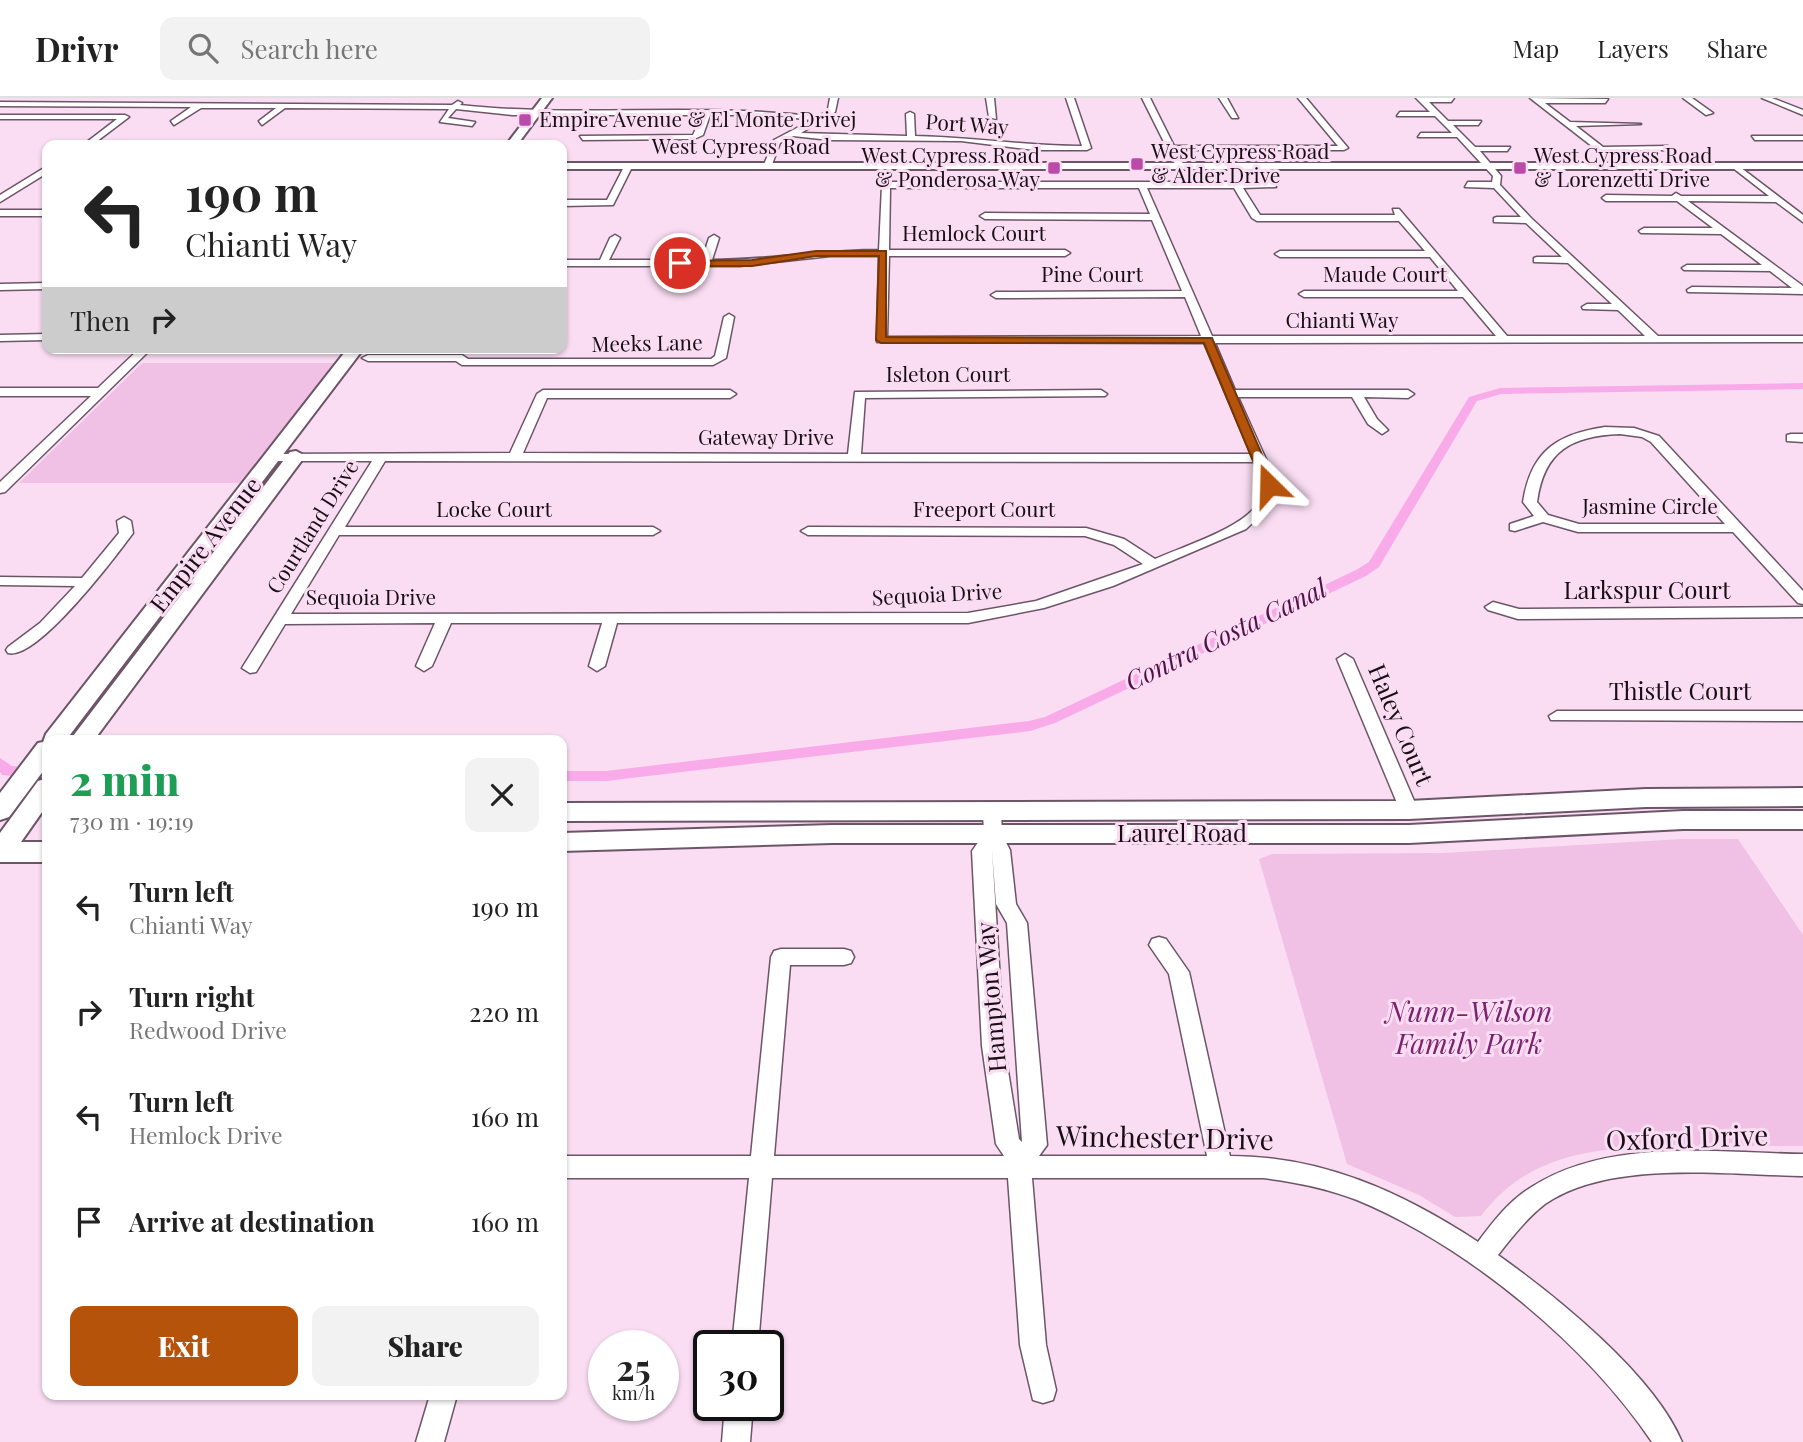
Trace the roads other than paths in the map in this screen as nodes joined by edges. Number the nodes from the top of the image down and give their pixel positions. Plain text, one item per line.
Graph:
1 (160, 98) edge
2 (294, 98) edge
3 (378, 98) edge
4 (463, 98) edge
5 (547, 98) edge
6 (558, 98) edge
7 (834, 98) edge
8 (990, 98) edge
9 (1070, 98) edge
10 (1146, 98) edge
11 (1223, 98) edge
12 (1302, 98) edge
13 (1687, 98) edge
14 (1766, 98) edge
15 (1421, 99) edge
16 (1451, 100) dead end
17 (1536, 100) edge
18 (1605, 101) dead end
19 (0, 104) edge
20 (147, 106) junction
21 (198, 106) junction
22 (283, 106) junction
23 (369, 106) junction
24 (454, 107) junction
25 (541, 113) junction
26 (707, 113) junction
27 (1709, 113) dead end
28 (1803, 113) edge
29 (910, 114) dead end
30 (1400, 114) dead end
31 (1436, 114) junction
32 (358, 116) dead end
33 (1235, 116) dead end
34 (0, 117) edge
35 (993, 117) dead end
36 (820, 120) junction
37 (174, 123) dead end
38 (262, 123) dead end
39 (1446, 123) junction
40 (1478, 123) dead end
41 (472, 124) dead end
42 (1568, 124) junction
43 (1637, 124) dead end
44 (792, 134) junction
45 (1421, 135) dead end
46 (1459, 135) junction
47 (583, 138) dead end
48 (1755, 138) dead end
49 (1803, 138) edge
50 (911, 139) junction
51 (94, 140) edge
52 (516, 140) edge
53 (527, 140) edge
54 (1172, 148) junction
55 (1668, 148) dead end
56 (1473, 149) junction
57 (1507, 149) dead end
58 (1601, 149) junction
59 (567, 166) edge
60 (1014, 166) junction
61 (1180, 166) junction
62 (1491, 166) junction
63 (1623, 166) junction
64 (1736, 166) junction
65 (1803, 166) edge
66 (628, 167) junction
67 (767, 167) junction
68 (42, 173) edge
69 (1018, 185) junction
70 (1142, 185) junction
71 (1237, 185) junction
72 (1273, 185) dead end
73 (1468, 185) dead end
74 (1496, 186) junction
75 (1676, 196) junction
76 (1606, 198) dead end
77 (0, 199) edge
78 (1776, 199) junction
79 (567, 203) edge
80 (1394, 208) dead end
81 (0, 213) edge
82 (42, 213) edge
83 (985, 216) dead end
84 (1155, 217) junction
85 (1402, 218) junction
86 (1803, 219) edge
87 (1497, 220) dead end
88 (1528, 220) junction
89 (1644, 231) dead end
90 (1722, 231) junction
91 (615, 238) dead end
92 (714, 238) dead end
93 (883, 253) junction
94 (1065, 253) dead end
95 (1280, 254) dead end
96 (1433, 254) junction
97 (1537, 260) dead end
98 (1569, 260) junction
99 (567, 263) edge
100 (603, 263) junction
101 (706, 263) junction
102 (1687, 268) dead end
103 (1773, 268) junction
104 (42, 286) edge
105 (0, 287) edge
106 (1692, 290) dead end
107 (1803, 291) edge
108 (1188, 294) junction
109 (1304, 294) dead end
110 (1466, 294) junction
111 (996, 295) dead end
112 (1587, 307) dead end
113 (1621, 307) junction
114 (729, 317) dead end
115 (42, 337) edge
116 (0, 338) edge
117 (1504, 339) junction
118 (1655, 339) junction
119 (1803, 339) edge
120 (1208, 340) junction
121 (141, 354) edge
122 (364, 354) edge
123 (365, 354) edge
124 (436, 354) edge
125 (0, 392) edge
126 (101, 392) junction
127 (1231, 393) junction
128 (1355, 393) junction
129 (730, 394) dead end
130 (1101, 394) dead end
131 (1408, 394) dead end
132 (1382, 430) dead end
133 (285, 457) junction
134 (381, 457) junction
135 (515, 457) junction
136 (854, 457) junction
137 (1258, 457) junction
138 (0, 489) edge
139 (1543, 518) junction
140 (124, 522) dead end
141 (1515, 527) dead end
142 (1737, 528) junction
143 (335, 531) junction
144 (653, 531) dead end
145 (808, 531) dead end
146 (1152, 563) junction
147 (0, 582) edge
148 (85, 582) junction
149 (1803, 600) edge
150 (1493, 607) dead end
151 (1803, 612) edge
152 (281, 619) junction
153 (445, 620) junction
154 (611, 620) junction
155 (14, 650) dead end
156 (1345, 659) dead end
157 (424, 666) dead end
158 (597, 666) dead end
159 (250, 668) dead end
160 (1557, 716) dead end
161 (1803, 716) edge
162 (58, 735) edge
163 (86, 735) edge
164 (42, 755) edge
165 (42, 794) edge
166 (1803, 797) edge
167 (1409, 810) junction
168 (0, 811) edge
169 (567, 812) edge
170 (24, 817) edge
171 (1803, 820) edge
172 (993, 823) junction
173 (567, 842) edge
174 (0, 852) edge
175 (42, 852) edge
176 (1159, 945) dead end
177 (844, 957) dead end
178 (1020, 1162) junction
179 (1803, 1165) edge
180 (761, 1166) junction
181 (567, 1167) edge
182 (1221, 1167) junction
183 (1481, 1258) junction
184 (746, 1330) edge
185 (1043, 1390) dead end
186 (442, 1400) edge
187 (738, 1421) edge
188 (430, 1442) edge
189 (736, 1442) edge
190 (1668, 1442) edge

1 - 20 street
2 - 22 street
3 - 23 street
4 - 24 street
5 - 25 main road
6 - 25 main road
7 - 36 street
8 - 35 street
9 - 50 street, Port Way
10 - 54 street
11 - 33 street
12 - 54 street
13 - 27 street
14 - 28 street
15 - 16 street
15 - 31 street
17 - 18 street
17 - 42 street
19 - 20 street
20 - 21 street
21 - 22 street
21 - 37 street
22 - 23 street
22 - 38 street
23 - 24 street
23 - 32 street
24 - 25 street
24 - 41 street
25 - 26 street
25 - 52 main road
25 - 53 main road
26 - 36 street
26 - 47 street
29 - 50 street
30 - 31 street
31 - 39 street
34 - 51 street
36 - 44 street
39 - 40 street
39 - 46 street
42 - 43 street
42 - 58 street
44 - 50 street, Port Way
44 - 67 street
45 - 46 street
46 - 56 street
48 - 49 street
54 - 61 street
55 - 58 street
56 - 57 street
56 - 62 street
58 - 63 street
59 - 66 main road, West Cypress Road
60 - 61 main road, West Cypress Road
60 - 67 main road, West Cypress Road
60 - 69 street
61 - 62 main road, West Cypress Road
62 - 63 main road, West Cypress Road
62 - 74 street
63 - 64 main road, West Cypress Road
64 - 65 main road, West Cypress Road
64 - 78 street
66 - 67 main road, West Cypress Road
66 - 79 street
68 - 77 street
69 - 70 street
69 - 93 street
70 - 71 street
70 - 84 street, Sequoia Drive
71 - 72 street
71 - 85 street
73 - 74 street
74 - 88 street
75 - 76 street
75 - 78 street
75 - 90 street
78 - 86 street
80 - 85 street
81 - 82 street
83 - 84 street
84 - 108 street, Sequoia Drive
85 - 96 street
87 - 88 street
88 - 98 street
89 - 90 street
90 - 103 street
91 - 100 street
92 - 101 street
93 - 94 street, Hemlock Court
93 - 101 street, Hemlock Court
93 - 120 street, Chianti Way
95 - 96 street
96 - 110 street
97 - 98 street
98 - 113 street
99 - 100 street, Hemlock Court
100 - 101 street, Hemlock Court
102 - 103 street
103 - 107 street
104 - 105 street
106 - 107 street
108 - 111 street, Pine Court
108 - 120 street, Sequoia Drive
109 - 110 street, Maude Court
110 - 117 street
112 - 113 street
113 - 118 street
114 - 124 street, Meeks Lane
115 - 116 street
117 - 118 street, Chianti Way
117 - 120 street, Chianti Way
118 - 119 street, Chianti Way
120 - 127 street, Sequoia Drive
121 - 126 street
122 - 133 main road, Empire Avenue
123 - 133 main road, Empire Avenue
125 - 126 street
126 - 138 street
127 - 128 street
127 - 137 street, Sequoia Drive
128 - 131 street
128 - 132 street
129 - 135 street
130 - 136 street, Isleton Court
133 - 134 street, Gateway Drive
133 - 162 main road, Empire Avenue
133 - 163 main road, Empire Avenue
134 - 135 street, Gateway Drive
134 - 143 street, Courtland Drive
135 - 136 street, Gateway Drive
136 - 137 street, Gateway Drive
137 - 146 street, Sequoia Drive
139 - 141 street
139 - 142 street, Jasmine Circle
139 - 142 street
140 - 148 street
142 - 149 street
143 - 144 street, Locke Court
143 - 152 street, Courtland Drive
145 - 146 street, Freeport Court
146 - 154 street, Sequoia Drive
147 - 148 street
148 - 155 street
150 - 151 street, Larkspur Court
152 - 153 street, Sequoia Drive
152 - 159 street, Courtland Drive
153 - 154 street, Sequoia Drive
153 - 157 street
154 - 158 street
156 - 167 street, Haley Court
160 - 161 street, Thistle Court
164 - 168 main road
165 - 170 main road
166 - 167 main road, Laurel Road
167 - 172 main road, Laurel Road
169 - 172 main road, Laurel Road
170 - 174 main road
171 - 172 main road, Laurel Road
172 - 173 main road, Laurel Road
172 - 178 street, Hampton Way
172 - 178 street, Hampton Way
174 - 175 main road
176 - 182 street
177 - 180 street
178 - 180 street, Winchester Drive
178 - 182 street, Winchester Drive
178 - 185 street
179 - 183 street, Oxford Drive
180 - 181 street, Winchester Drive
180 - 184 street
182 - 183 street, Winchester Drive
183 - 190 street, Winchester Drive
186 - 188 street
187 - 189 street

